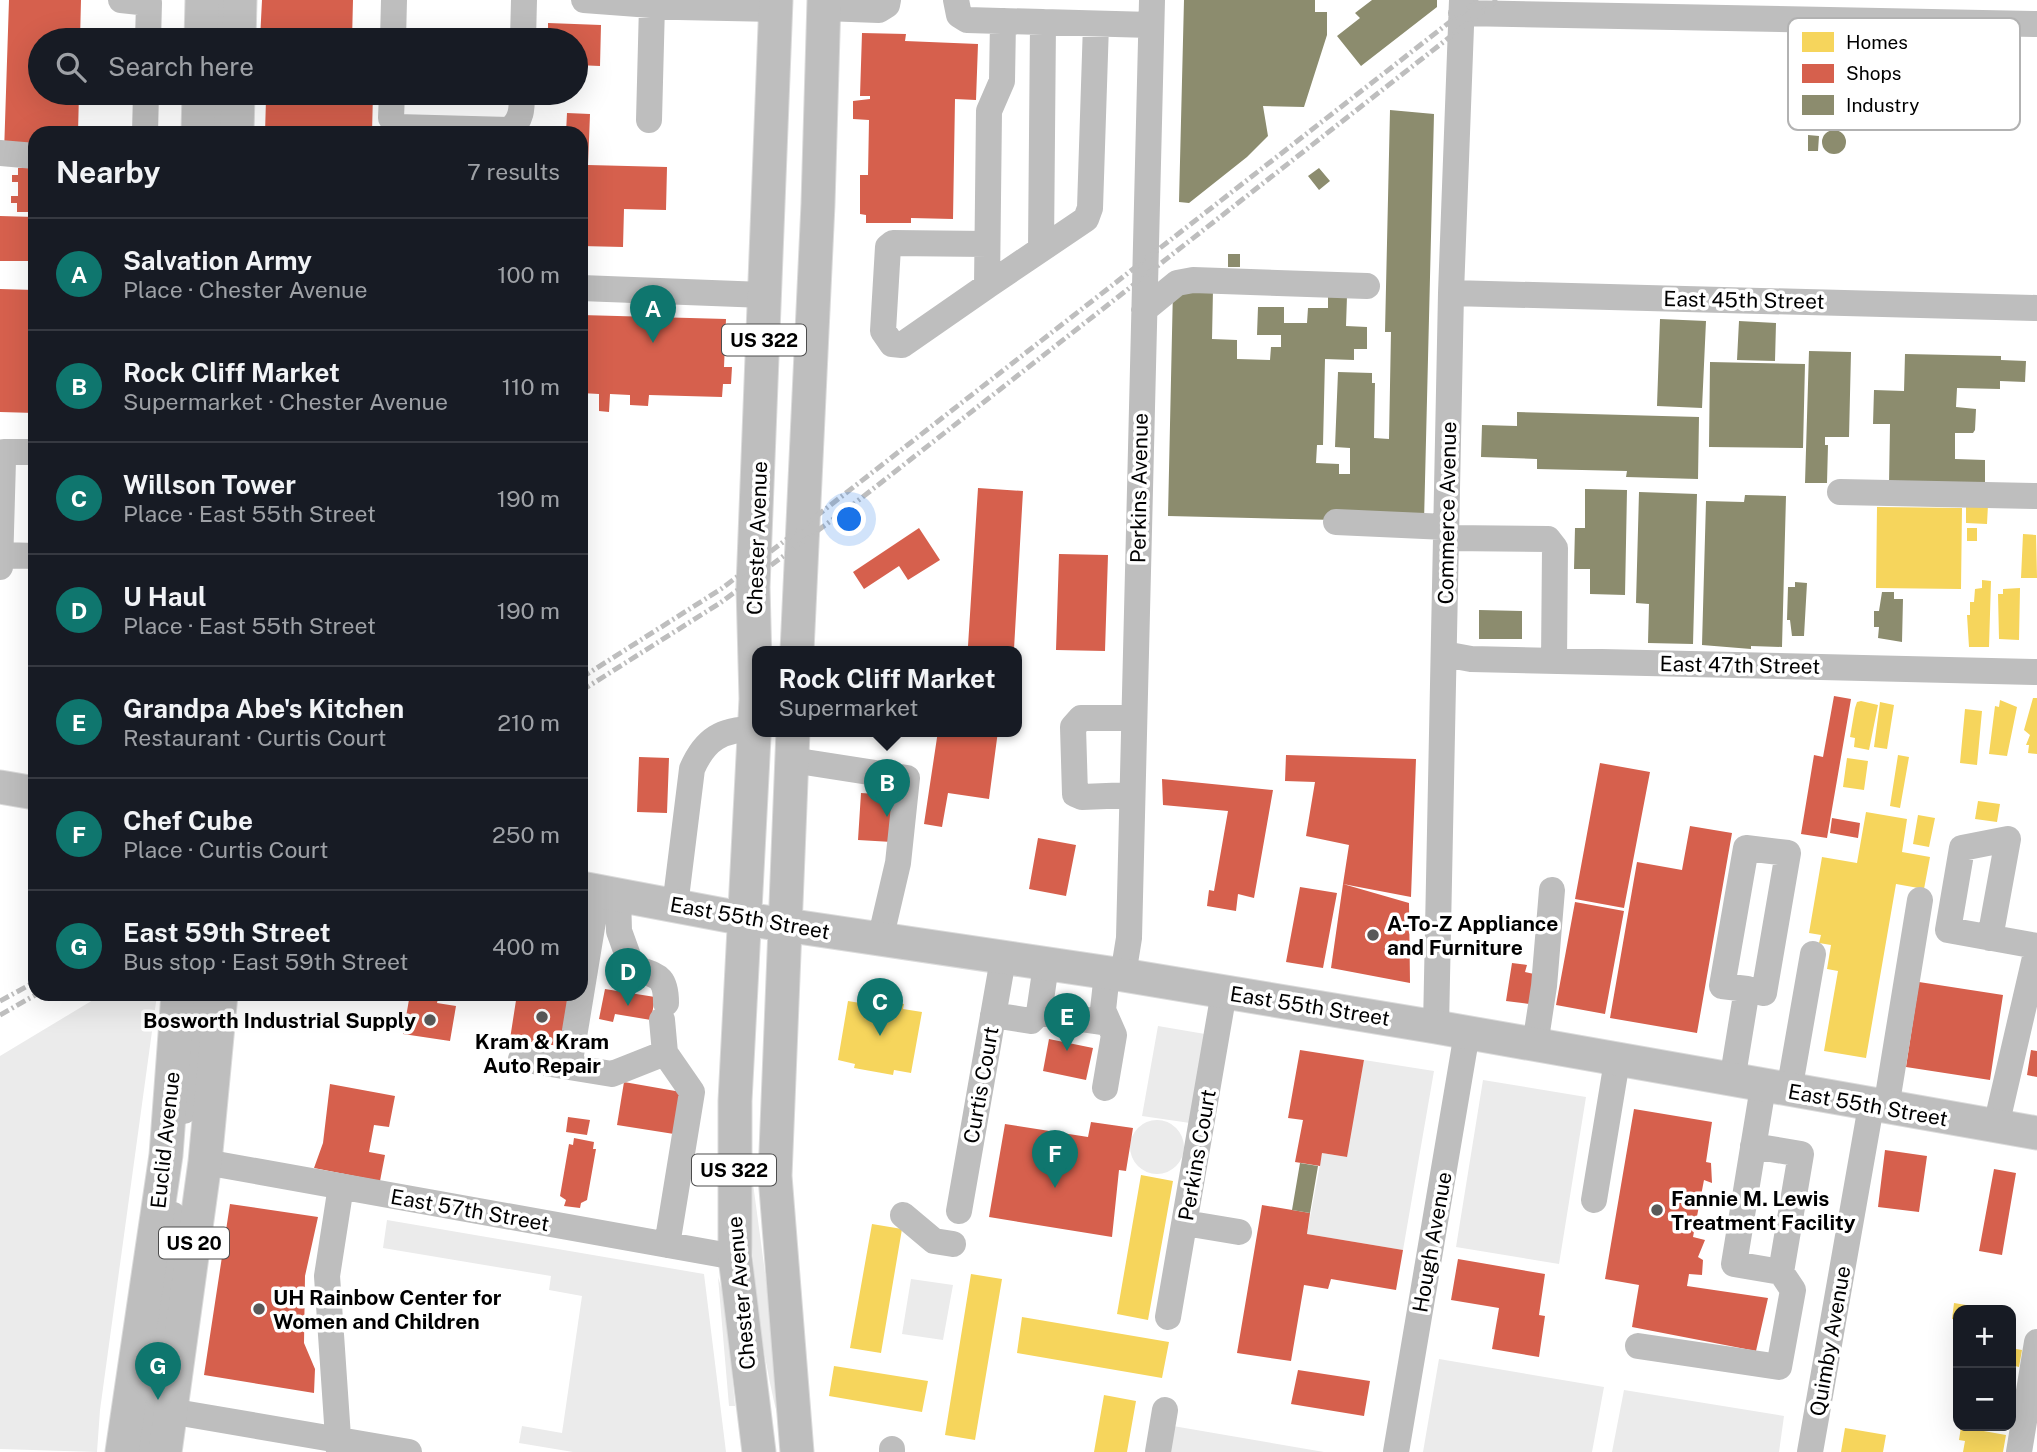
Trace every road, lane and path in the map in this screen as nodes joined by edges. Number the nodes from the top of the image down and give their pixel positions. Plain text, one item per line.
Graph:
1 (121, 0) edge
2 (202, 0) edge
3 (219, 0) edge
4 (240, 0) edge
5 (394, 0) edge
6 (524, 0) edge
7 (584, 0) edge
8 (888, 0) edge
9 (956, 0) edge
10 (776, 4) edge
11 (824, 4) edge
12 (652, 5) junction
13 (1462, 6) edge
14 (1151, 12) edge
15 (1845, 18) edge
16 (1003, 21) junction
17 (1043, 22) junction
18 (1096, 24) junction
19 (148, 28) edge
20 (201, 28) edge
21 (218, 28) edge
22 (239, 28) edge
23 (393, 28) edge
24 (523, 28) edge
25 (146, 105) edge
26 (199, 105) edge
27 (215, 105) edge
28 (238, 105) edge
29 (392, 105) edge
30 (522, 105) edge
31 (649, 120) dead end
32 (145, 126) edge
33 (198, 126) edge
34 (214, 126) edge
35 (237, 126) edge
36 (396, 126) edge
37 (515, 126) edge
38 (0, 153) edge
39 (28, 155) edge
40 (987, 244) junction
41 (1041, 249) junction
42 (987, 286) junction
43 (1367, 286) dead end
44 (588, 288) edge
45 (1451, 293) junction
46 (765, 295) junction
47 (2037, 308) edge
48 (1144, 310) junction
49 (28, 452) edge
50 (2, 460) edge
51 (1840, 492) dead end
52 (2037, 496) edge
53 (1336, 522) dead end
54 (1446, 533) junction
55 (28, 557) edge
56 (1, 561) edge
57 (753, 646) edge
58 (797, 646) edge
59 (1444, 654) junction
60 (1554, 661) junction
61 (2037, 672) edge
62 (1133, 718) junction
63 (752, 729) edge
64 (754, 737) edge
65 (793, 746) edge
66 (0, 787) edge
67 (28, 792) edge
68 (1131, 795) junction
69 (1552, 890) dead end
70 (599, 891) edge
71 (1920, 900) dead end
72 (675, 906) junction
73 (745, 919) junction
74 (784, 925) junction
75 (588, 927) edge
76 (1990, 938) dead end
77 (880, 940) junction
78 (2037, 948) edge
79 (1813, 954) dead end
80 (1003, 959) junction
81 (1046, 965) junction
82 (1115, 974) junction
83 (1747, 989) junction
84 (2033, 989) edge
85 (1224, 992) junction
86 (177, 1001) edge
87 (194, 1001) edge
88 (220, 1001) edge
89 (577, 1001) edge
90 (1040, 1013) junction
91 (993, 1015) junction
92 (1108, 1023) junction
93 (1452, 1030) junction
94 (1535, 1045) junction
95 (664, 1053) junction
96 (521, 1059) dead end
97 (1617, 1060) junction
98 (569, 1067) junction
99 (1761, 1086) junction
100 (1105, 1088) dead end
101 (1878, 1107) junction
102 (1996, 1126) junction
103 (2037, 1133) edge
104 (1753, 1146) junction
105 (205, 1162) junction
106 (341, 1186) junction
107 (1594, 1200) dead end
108 (959, 1211) dead end
109 (903, 1215) dead end
110 (1185, 1223) junction
111 (1239, 1232) dead end
112 (953, 1244) dead end
113 (667, 1245) junction
114 (735, 1257) junction
115 (1781, 1272) junction
116 (1168, 1317) dead end
117 (2037, 1342) edge
118 (1638, 1346) dead end
119 (1779, 1367) junction
120 (1824, 1375) junction
121 (150, 1408) junction
122 (1165, 1410) dead end
123 (338, 1446) edge
124 (122, 1452) edge
125 (145, 1452) edge
126 (165, 1452) edge
127 (409, 1452) edge
128 (759, 1452) edge
129 (797, 1452) edge
130 (1158, 1452) edge
131 (1396, 1452) edge
132 (1810, 1452) edge
133 (2019, 1452) edge

1 - 19 street
2 - 20 main road
3 - 21 street
4 - 22 main road
5 - 23 street
6 - 24 street
7 - 12 street
8 - 11 street
9 - 16 street
10 - 12 street
10 - 46 main road, Chester Avenue / US 322
11 - 58 main road, Chester Avenue / US 322
12 - 31 street
13 - 15 street
13 - 45 street, Commerce Avenue
14 - 18 street
14 - 48 street, Perkins Avenue
16 - 17 street
16 - 40 street
17 - 18 street
17 - 41 street
18 - 41 street
25 - 32 street
26 - 33 main road
27 - 34 street
28 - 35 main road
29 - 36 street
30 - 37 street
38 - 39 street
40 - 42 street
40 - 42 street
41 - 42 street
43 - 48 street
44 - 46 street
45 - 47 street, East 45th Street
45 - 54 street, Commerce Avenue
46 - 57 main road, Chester Avenue / US 322
48 - 62 street, Perkins Avenue
49 - 50 street
50 - 56 street
51 - 52 street
53 - 54 street
54 - 59 street, Commerce Avenue
54 - 60 street
55 - 56 street
59 - 60 street, East 47th Street
59 - 93 street, Commerce Avenue
60 - 61 street, East 47th Street
62 - 68 street, Perkins Avenue
62 - 68 street
63 - 72 street
64 - 73 main road, Chester Avenue / US 322
65 - 74 main road, Chester Avenue / US 322
65 - 77 street
66 - 67 main road
68 - 82 street, Perkins Avenue
69 - 94 street
70 - 72 main road, East 55th Street
70 - 75 street
70 - 95 street
71 - 101 street, Quimby Avenue
72 - 73 main road, East 55th Street
73 - 74 main road, East 55th Street
73 - 114 main road, Chester Avenue / US 322
74 - 77 main road, East 55th Street
74 - 129 main road, Chester Avenue / US 322
76 - 78 street
77 - 80 main road, East 55th Street
78 - 84 street
79 - 99 street
80 - 81 main road, East 55th Street
80 - 91 street, Curtis Court
81 - 82 main road, East 55th Street
81 - 90 street
82 - 85 main road, East 55th Street
82 - 92 street, Perkins Avenue
83 - 83 street
83 - 99 street
84 - 102 street
85 - 93 main road, East 55th Street
85 - 110 street, Perkins Court
86 - 121 main road, Euclid Avenue / US 20
87 - 121 street
88 - 105 main road, Euclid Avenue / US 20
89 - 98 street
90 - 91 street
90 - 92 street
91 - 108 street, Curtis Court
92 - 100 street, Perkins Avenue
93 - 94 main road, East 55th Street
93 - 131 street, Hough Avenue
94 - 97 main road, East 55th Street
95 - 98 street
95 - 113 street
96 - 98 street
97 - 99 main road, East 55th Street
97 - 107 street
99 - 101 main road, East 55th Street
99 - 104 street
101 - 102 main road, East 55th Street
101 - 120 street, Quimby Avenue
102 - 103 main road, East 55th Street
104 - 115 street
104 - 115 street
105 - 106 street, East 57th Street
105 - 121 main road, Euclid Avenue / US 20
106 - 113 street, East 57th Street
106 - 123 street
109 - 112 street
110 - 111 street
110 - 116 street, Perkins Court
113 - 114 street, East 57th Street
114 - 128 main road, Chester Avenue / US 322
115 - 119 street
117 - 133 street
118 - 119 street
119 - 120 street
120 - 132 street, Quimby Avenue
121 - 123 street
121 - 124 main road, Euclid Avenue / US 20
121 - 125 street
121 - 126 main road, Euclid Avenue / US 20
122 - 130 street
123 - 127 street

